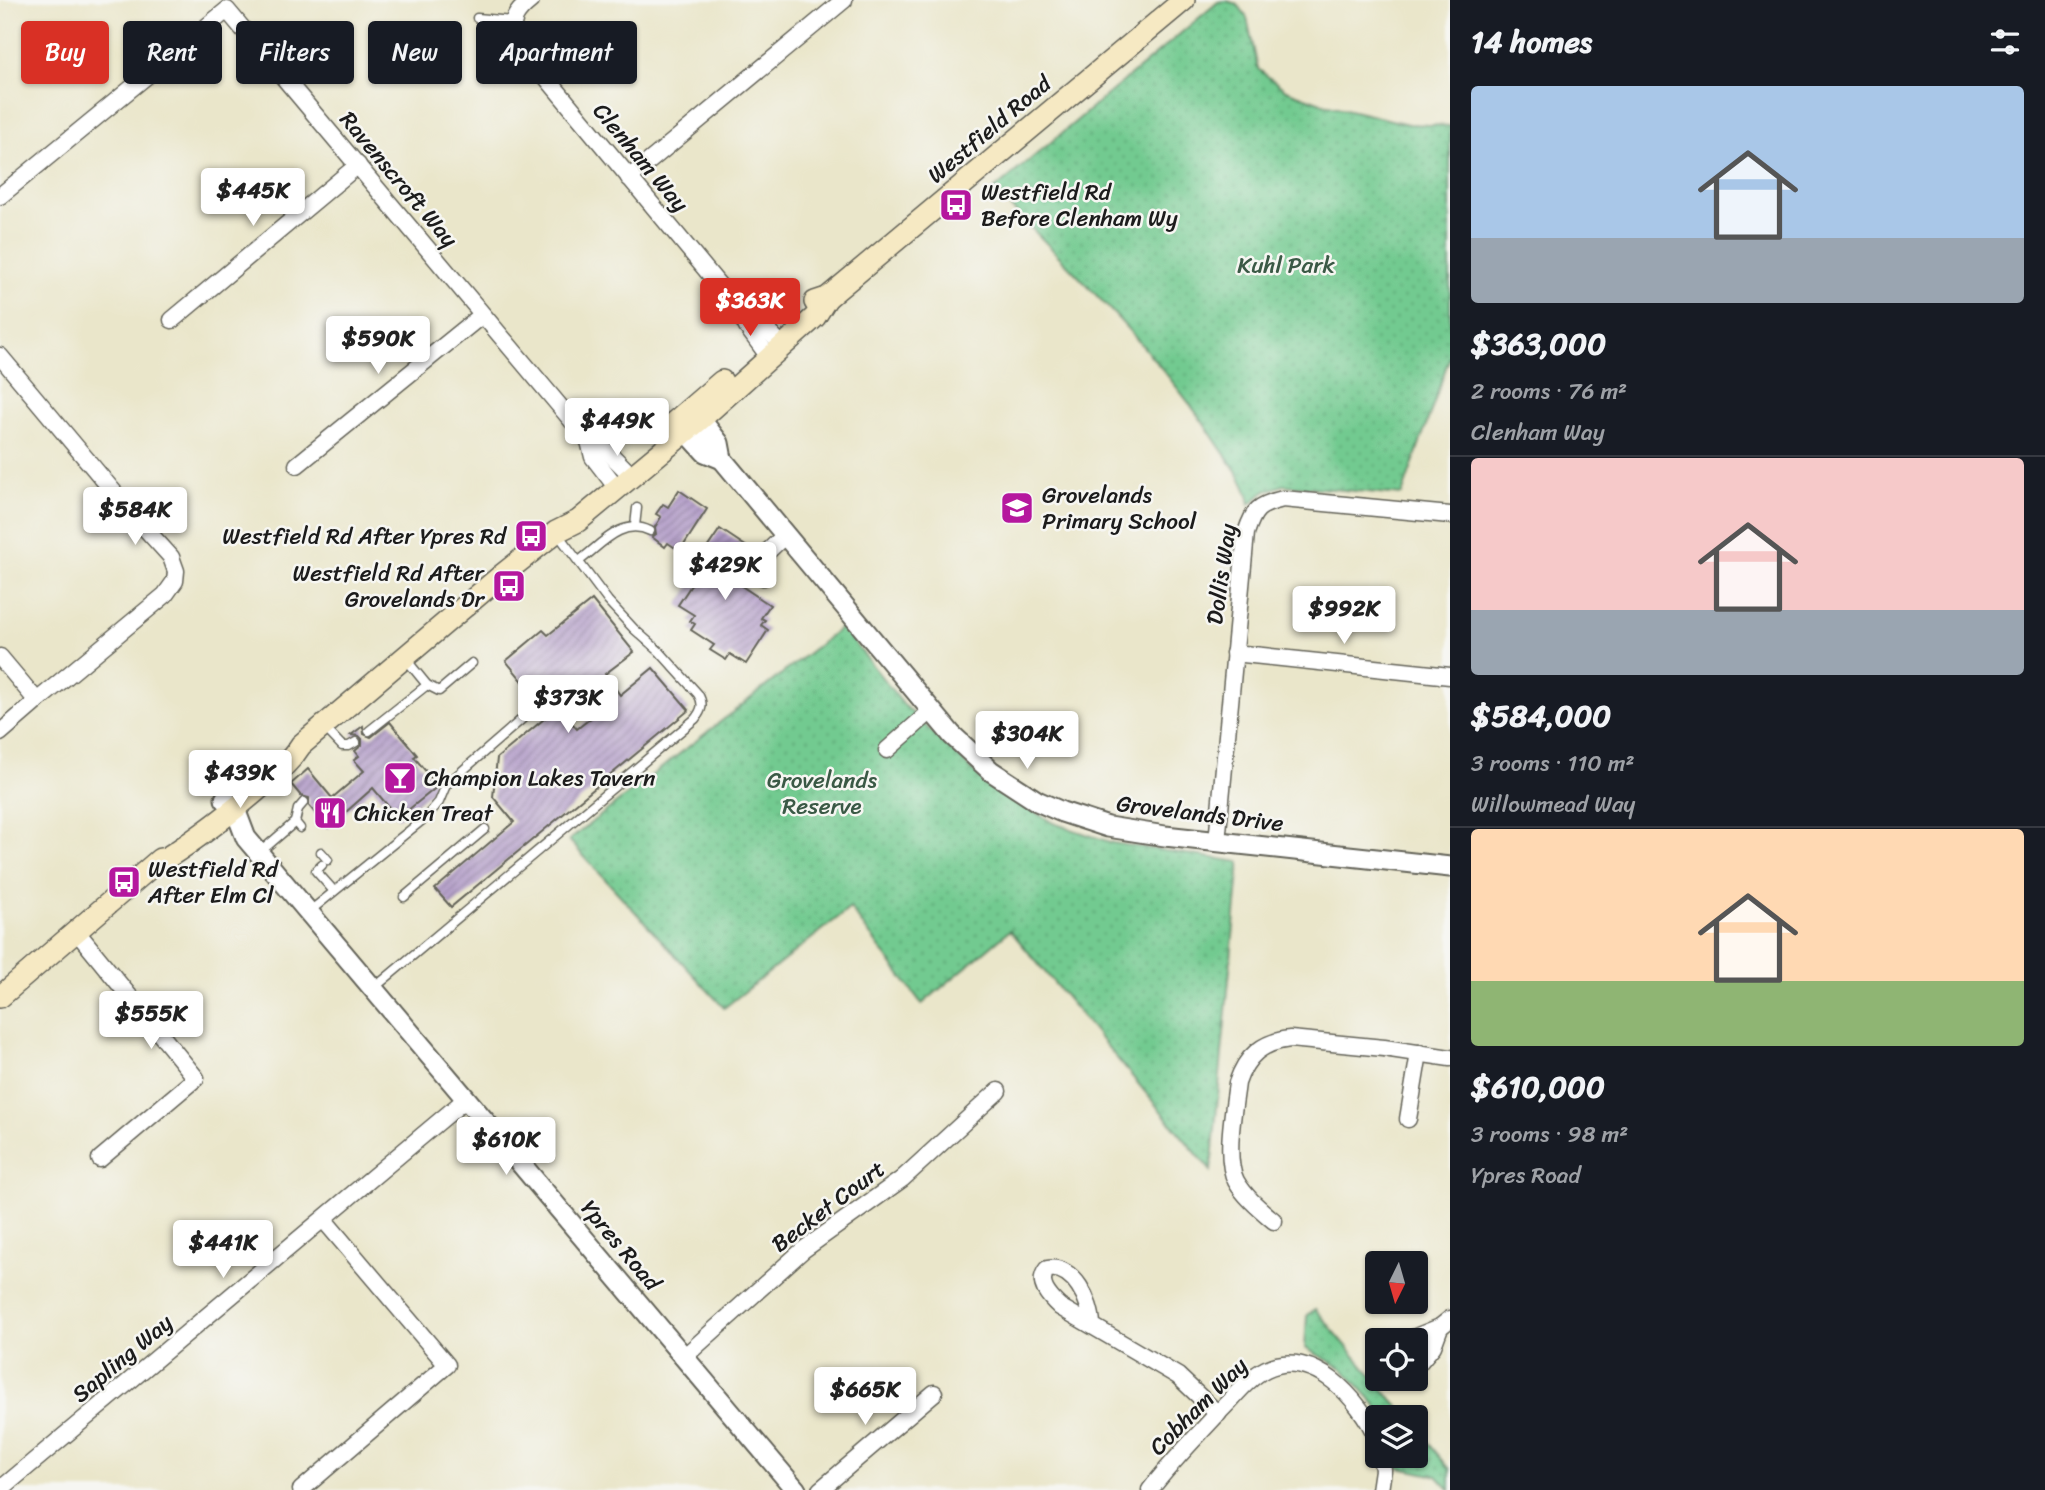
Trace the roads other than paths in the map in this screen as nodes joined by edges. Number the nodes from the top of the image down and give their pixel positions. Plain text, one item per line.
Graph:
1 (531, 0) edge
2 (844, 0) edge
3 (1184, 0) edge
4 (223, 5) edge
5 (477, 18) dead end
6 (513, 21) joint
7 (551, 84) edge
8 (358, 165) junction
9 (629, 178) junction
10 (0, 196) edge
11 (482, 315) junction
12 (172, 320) dead end
13 (771, 346) junction
14 (0, 356) edge
15 (688, 420) junction
16 (297, 466) dead end
17 (620, 477) junction
18 (637, 508) dead end
19 (1450, 515) edge
20 (635, 526) junction
21 (650, 531) dead end
22 (556, 532) junction
23 (785, 535) junction
24 (579, 561) junction
25 (763, 577) dead end
26 (1234, 653) junction
27 (0, 657) edge
28 (405, 658) junction
29 (472, 663) dead end
30 (1450, 676) edge
31 (426, 685) junction
32 (37, 701) junction
33 (931, 711) junction
34 (522, 719) dead end
35 (324, 726) junction
36 (369, 731) dead end
37 (0, 733) edge
38 (356, 742) dead end
39 (887, 750) dead end
40 (304, 802) dead end
41 (222, 810) junction
42 (485, 829) dead end
43 (1217, 842) junction
44 (253, 845) junction
45 (321, 852) dead end
46 (1450, 867) edge
47 (333, 890) junction
48 (404, 897) dead end
49 (309, 912) junction
50 (77, 932) junction
51 (373, 988) junction
52 (0, 997) edge
53 (1419, 1053) junction
54 (1450, 1058) edge
55 (998, 1091) dead end
56 (466, 1099) junction
57 (1408, 1119) dead end
58 (100, 1158) dead end
59 (324, 1220) junction
60 (1274, 1221) dead end
61 (1445, 1323) edge
62 (1092, 1324) dead end
63 (1428, 1331) edge
64 (1428, 1352) edge
65 (684, 1357) junction
66 (934, 1393) dead end
67 (1218, 1414) junction
68 (1365, 1414) edge
69 (1382, 1468) edge
70 (2, 1488) edge
71 (301, 1490) edge
72 (796, 1490) edge
73 (820, 1490) edge
74 (1150, 1490) edge
75 (1380, 1490) edge

1 - 6 street
2 - 9 street
3 - 13 main road, Westfield Road
4 - 8 street, Ravenscroft Way
4 - 10 street, Ravenscroft Way
5 - 6 lane
7 - 9 street, Clenham Way
8 - 11 street, Ravenscroft Way
8 - 12 street
9 - 13 street, Clenham Way
11 - 16 street
11 - 17 street, Ravenscroft Way
13 - 15 main road, Westfield Road
14 - 32 street
15 - 17 main road, Westfield Road
15 - 23 street, Grovelands Drive
17 - 22 main road, Westfield Road
18 - 20 lane
19 - 26 street, Dollis Way
20 - 21 lane
20 - 24 lane
22 - 24 lane
22 - 28 main road, Westfield Road
23 - 25 street
23 - 33 street, Grovelands Drive
24 - 51 lane
26 - 30 street
26 - 43 street, Dollis Way
27 - 32 street
28 - 31 lane
28 - 35 main road, Westfield Road
29 - 31 lane
31 - 36 lane
32 - 37 street
33 - 39 street
33 - 43 street, Grovelands Drive
34 - 47 lane
35 - 38 lane
35 - 41 main road, Westfield Road
40 - 44 lane
41 - 44 street, Ypres Road
41 - 50 main road, Westfield Road
42 - 48 lane
43 - 46 street, Grovelands Drive
44 - 49 street, Ypres Road
45 - 47 lane
47 - 49 lane
49 - 51 street, Ypres Road
50 - 52 main road, Westfield Road
50 - 58 street
51 - 56 street, Ypres Road
53 - 54 street
53 - 57 street
53 - 60 street
55 - 65 street, Becket Court
56 - 59 street, Sapling Way
56 - 65 street, Ypres Road
59 - 70 street, Sapling Way
59 - 71 street
61 - 63 street
61 - 64 street
62 - 67 street
65 - 72 street, Ypres Road
66 - 73 street
67 - 68 street, Cobham Way
67 - 74 street, Cobham Way
69 - 75 street

